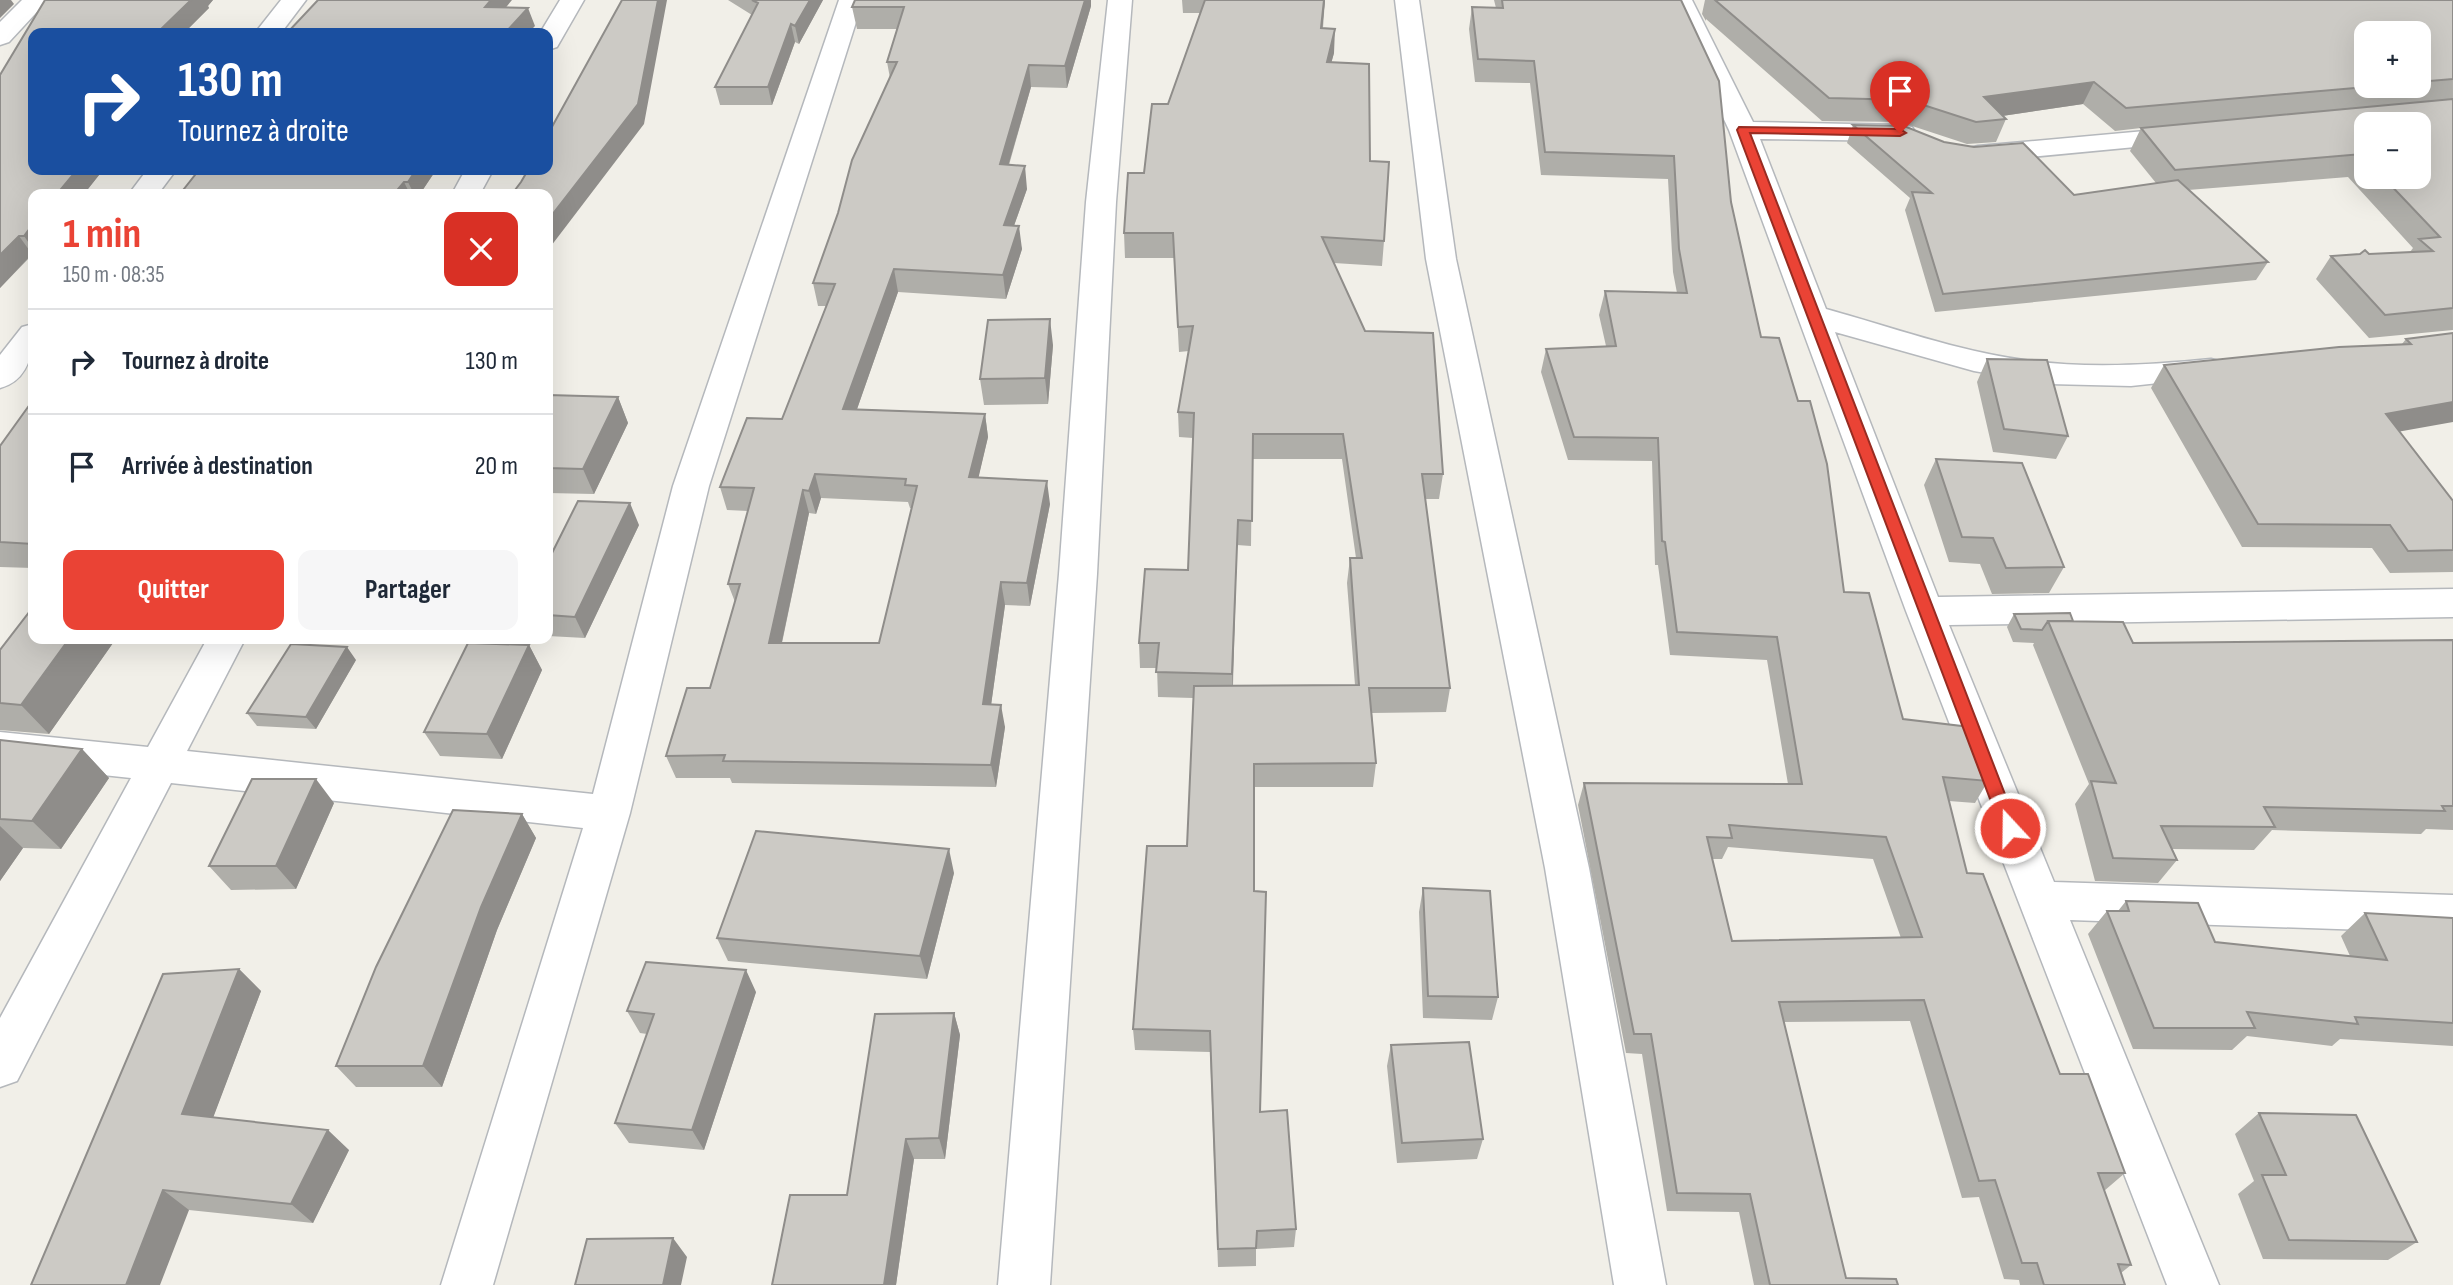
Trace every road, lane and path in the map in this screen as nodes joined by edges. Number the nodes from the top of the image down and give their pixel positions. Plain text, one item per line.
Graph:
1 (36, 0) edge
2 (294, 0) edge
3 (572, 0) edge
4 (851, 0) edge
5 (1120, 0) edge
6 (1407, 0) edge
7 (1691, 3) edge
8 (272, 28) edge
9 (553, 33) edge
10 (0, 37) edge
11 (1743, 130) junction
12 (2217, 132) edge
13 (1927, 143) edge
14 (1957, 155) edge
15 (158, 175) edge
16 (147, 189) edge
17 (1815, 316) junction
18 (28, 341) edge
19 (2246, 365) edge
20 (0, 377) edge
21 (2453, 603) edge
22 (1925, 611) junction
23 (223, 644) edge
24 (0, 748) edge
25 (158, 764) junction
26 (609, 813) junction
27 (2038, 900) junction
28 (2453, 914) edge
29 (0, 1065) edge
30 (467, 1285) edge
31 (1024, 1285) edge
32 (1640, 1285) edge
33 (2193, 1285) edge

1 - 10 street
2 - 8 street
3 - 9 street
4 - 26 street
5 - 31 street
6 - 32 street
7 - 11 street
11 - 13 street
11 - 17 street
12 - 14 street
15 - 16 street
17 - 19 street
17 - 22 street
18 - 20 street
21 - 22 street
22 - 27 street
23 - 25 street
24 - 25 street
25 - 26 street
25 - 29 street
26 - 30 street
27 - 28 street
27 - 33 street

